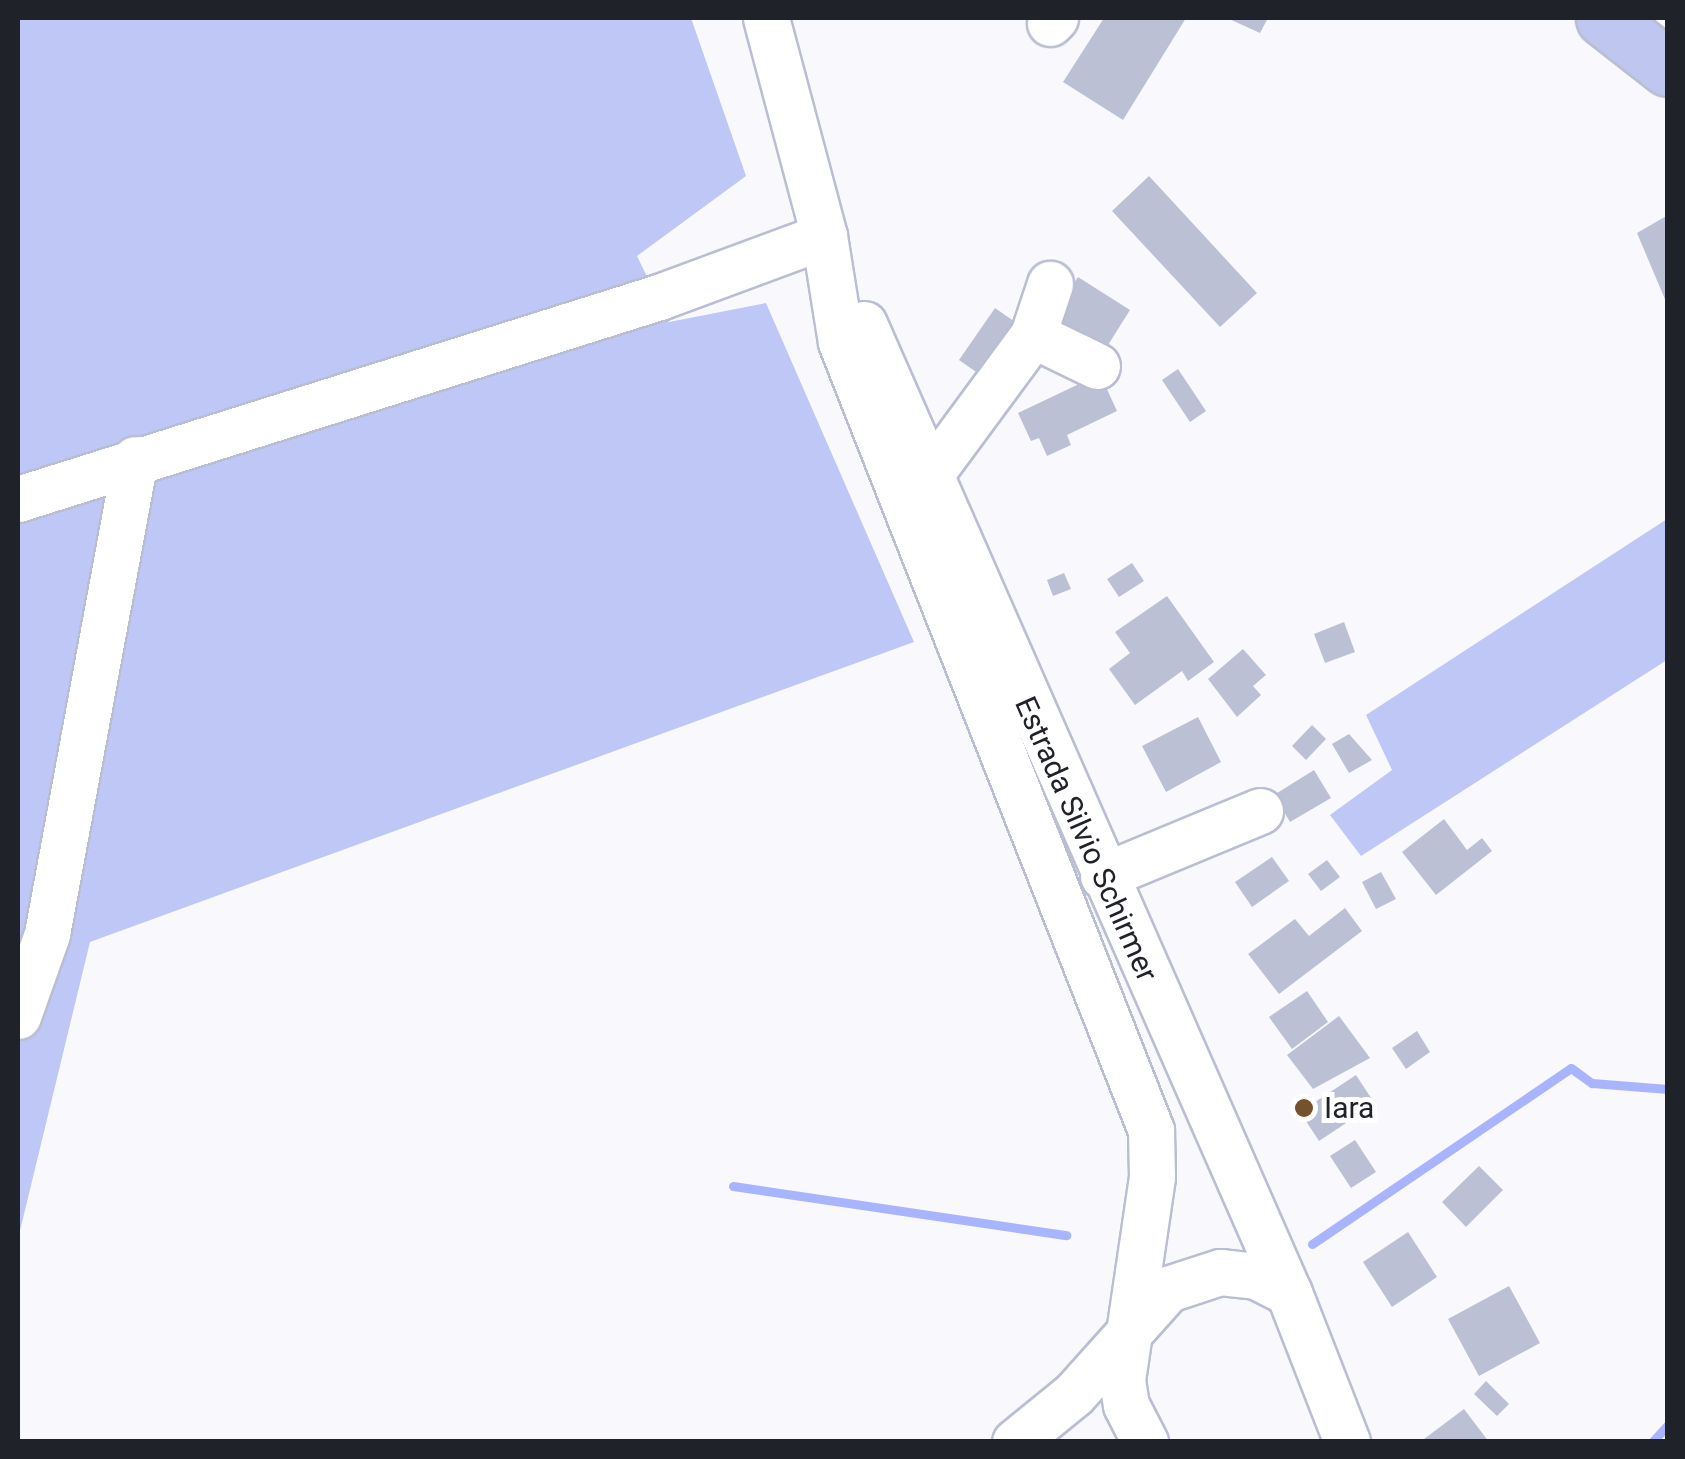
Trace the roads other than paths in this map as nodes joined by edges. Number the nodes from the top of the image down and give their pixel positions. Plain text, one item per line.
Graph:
1 (766, 18) edge
2 (1604, 18) edge
3 (1668, 68) edge
4 (824, 236) junction
5 (1050, 284) dead end
6 (1033, 335) junction
7 (1096, 366) dead end
8 (135, 460) junction
9 (929, 476) junction
10 (18, 498) edge
11 (1260, 812) dead end
12 (1103, 876) junction
13 (18, 1016) edge
14 (1289, 1293) junction
15 (1131, 1329) junction
16 (1334, 1433) edge
17 (1015, 1442) edge
18 (1145, 1442) edge

1 - 4 street, Estrada Silvio Schirmer
2 - 3 highway
4 - 8 street
4 - 9 street, Estrada Silvio Schirmer
4 - 15 street, Estrada Silvio Schirmer
5 - 6 street
6 - 7 street
6 - 9 street
8 - 10 street
8 - 13 street
9 - 12 street, Estrada Silvio Schirmer
11 - 12 street
12 - 14 street, Estrada Silvio Schirmer
14 - 15 street
14 - 16 street, Estrada Silvio Schirmer
15 - 17 street
15 - 18 street, Estrada Silvio Schirmer

